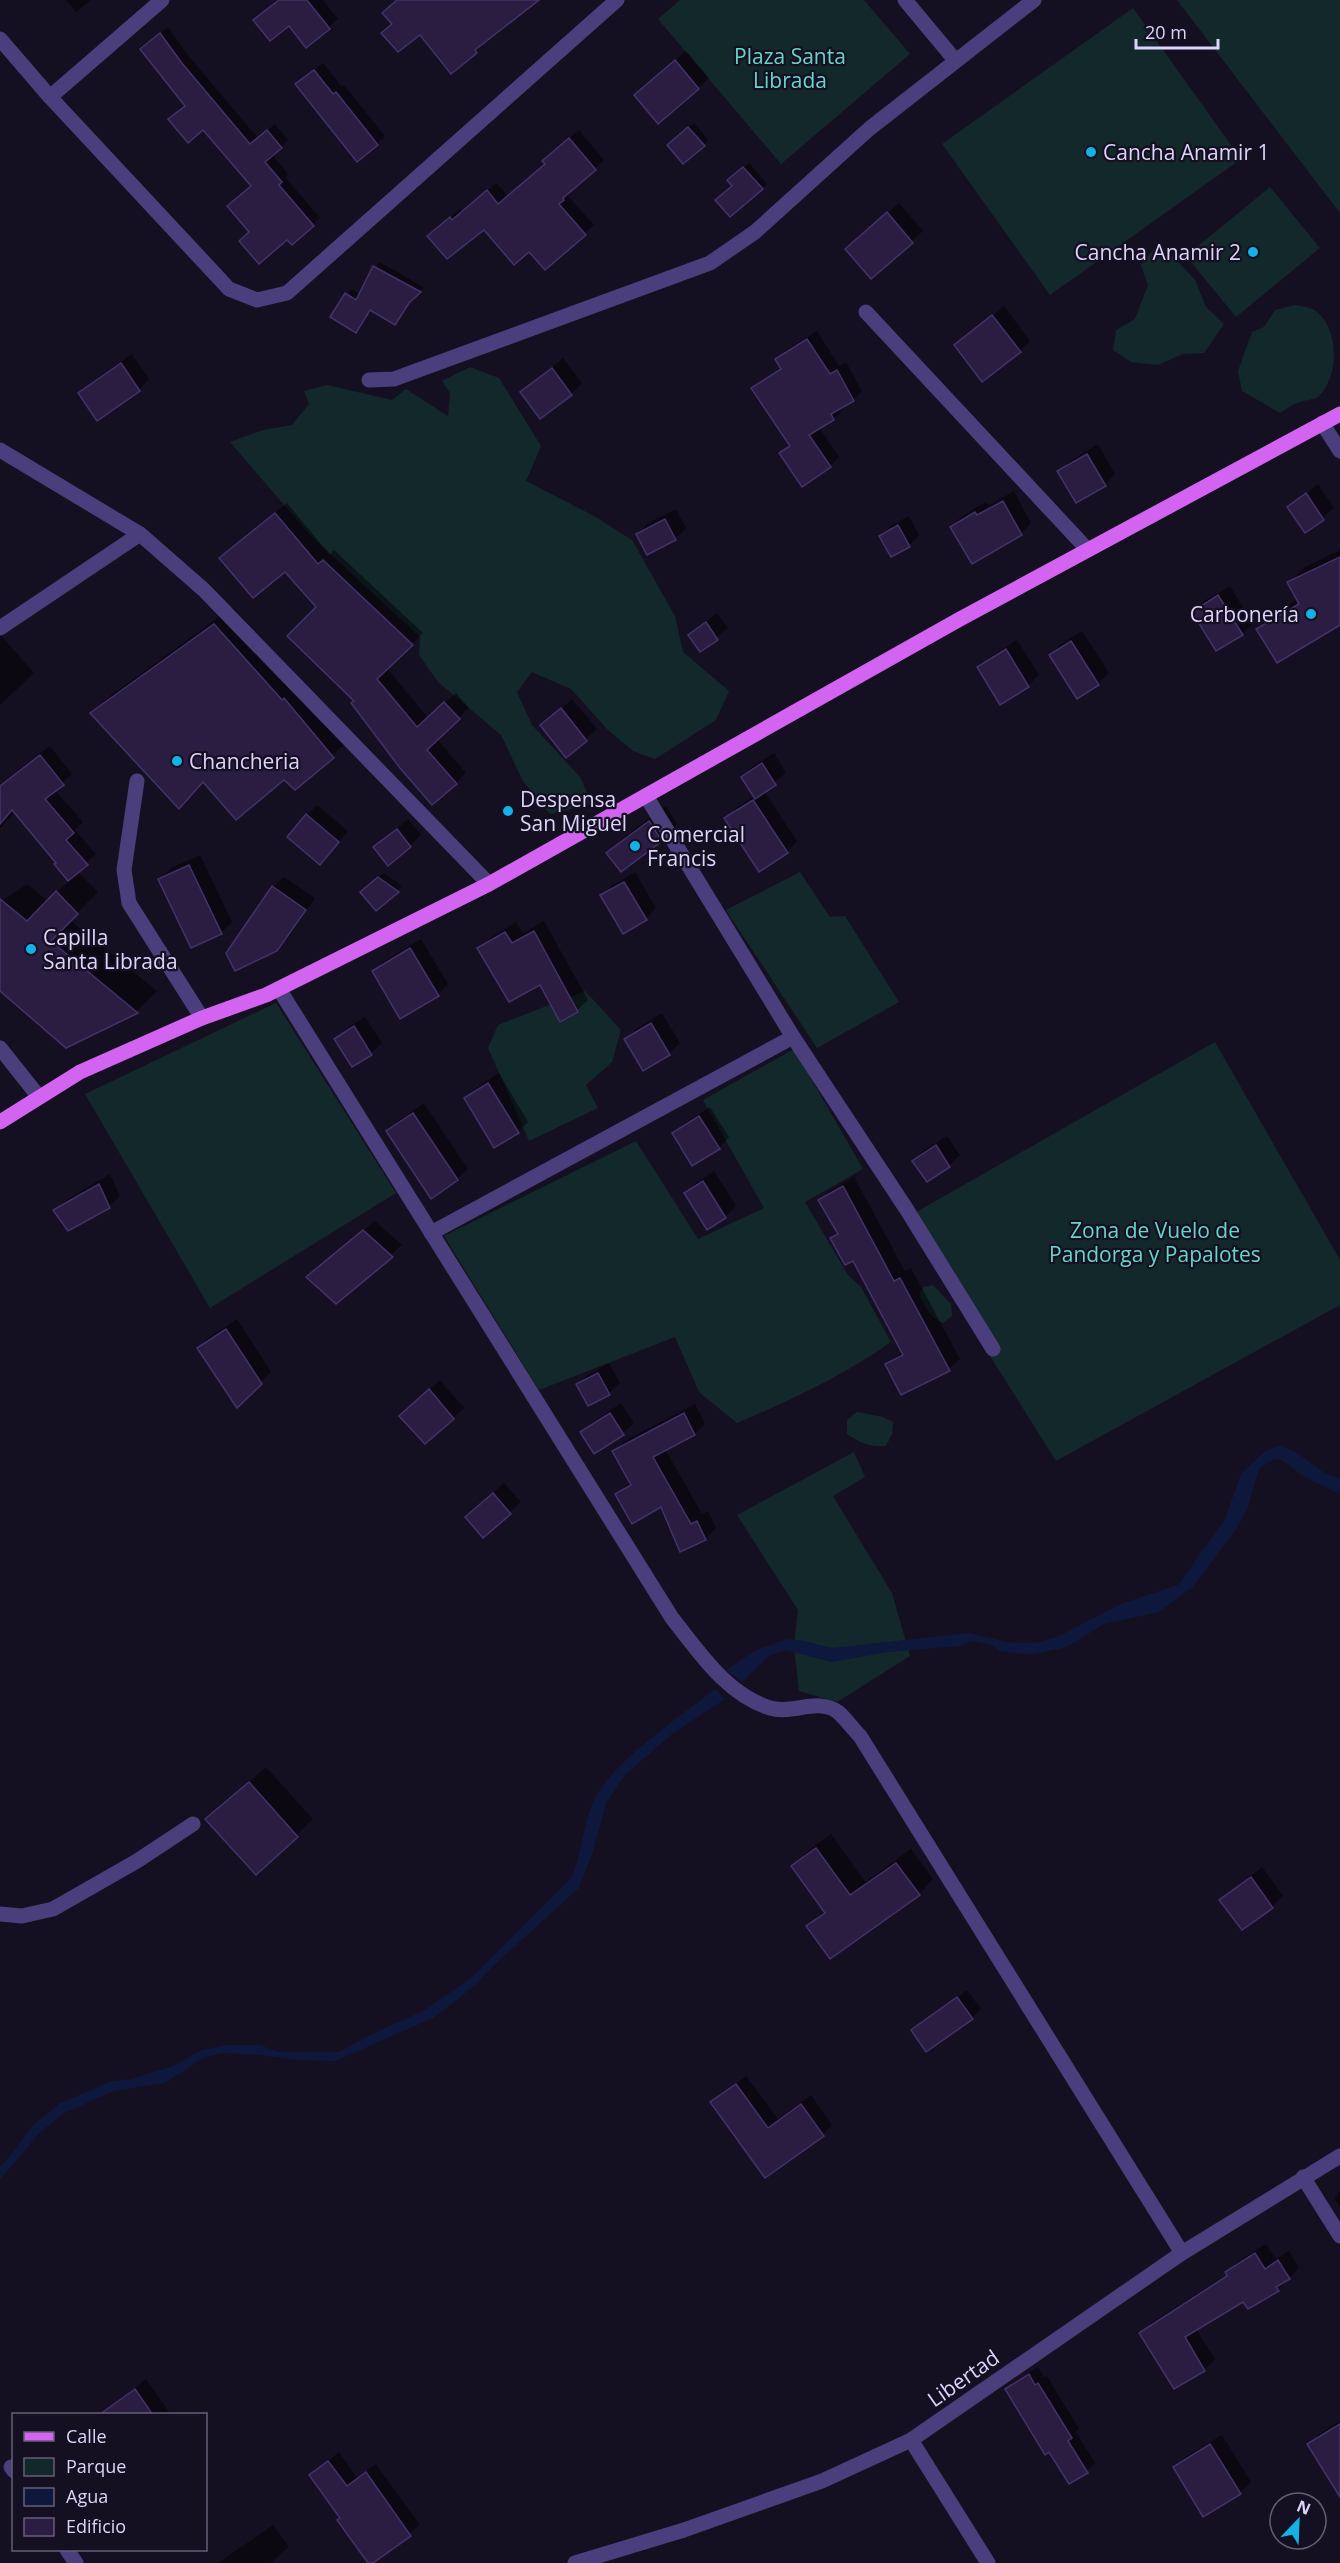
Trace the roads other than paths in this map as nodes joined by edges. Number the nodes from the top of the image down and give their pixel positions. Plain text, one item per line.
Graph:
1 (162, 0) edge
2 (617, 0) edge
3 (905, 0) edge
4 (1034, 0) edge
5 (0, 39) edge
6 (955, 60) junction
7 (50, 97) junction
8 (866, 312) dead end
9 (369, 380) dead end
10 (1340, 414) edge
11 (1322, 423) junction
12 (0, 450) edge
13 (1340, 451) edge
14 (140, 534) junction
15 (1087, 549) junction
16 (0, 628) edge
17 (137, 781) dead end
18 (646, 796) junction
19 (489, 884) junction
20 (279, 989) junction
21 (202, 1018) junction
22 (793, 1037) junction
23 (0, 1048) edge
24 (39, 1097) junction
25 (0, 1122) edge
26 (431, 1233) junction
27 (993, 1349) dead end
28 (193, 1824) dead end
29 (0, 1914) edge
30 (1340, 2156) edge
31 (1303, 2177) junction
32 (1340, 2236) edge
33 (1182, 2253) junction
34 (911, 2439) junction
35 (575, 2563) edge
36 (988, 2563) edge

1 - 7 street
2 - 7 street
3 - 6 street
4 - 6 street
5 - 7 street
6 - 9 street
8 - 15 street
10 - 11 main road
11 - 13 street
11 - 15 main road
12 - 14 street
14 - 16 street
14 - 19 street
15 - 18 main road
17 - 21 street
18 - 19 main road
18 - 22 street
19 - 20 main road
20 - 21 main road
20 - 26 street
21 - 24 main road
22 - 26 street
22 - 27 street
23 - 24 street
24 - 25 main road
26 - 33 street
28 - 29 street
30 - 31 street, Libertad
31 - 32 street
31 - 33 street, Libertad
33 - 34 street, Libertad
34 - 35 street, Libertad
34 - 36 street

